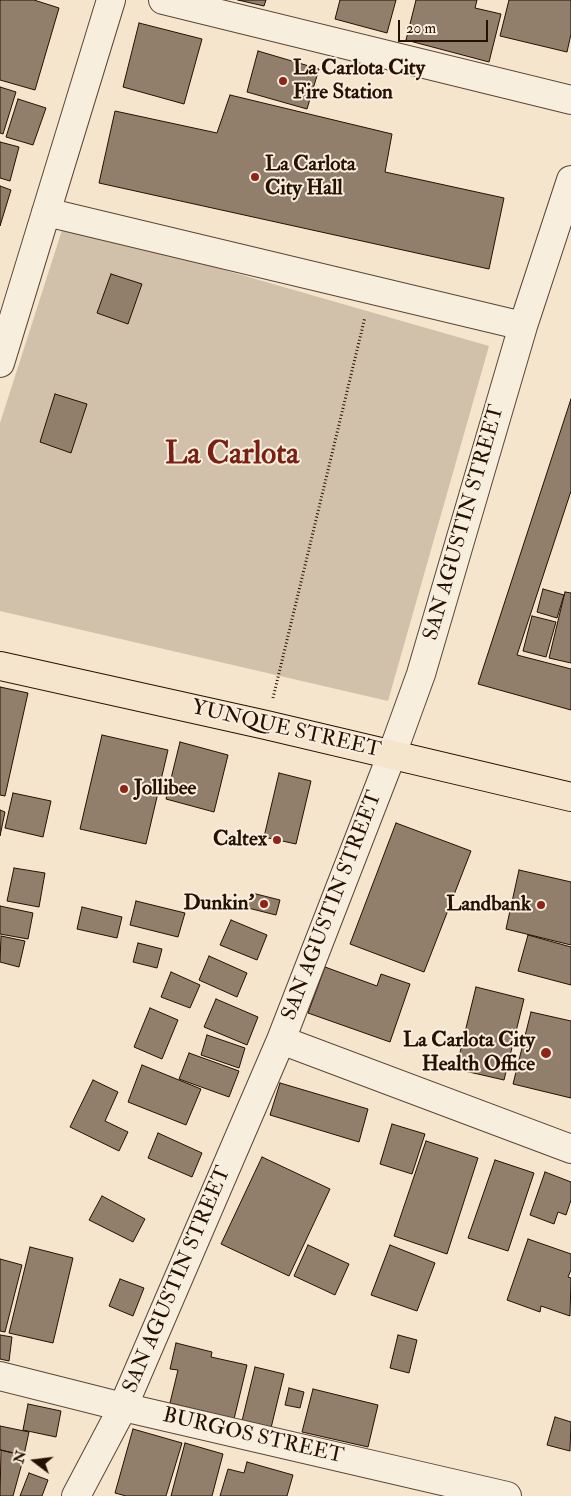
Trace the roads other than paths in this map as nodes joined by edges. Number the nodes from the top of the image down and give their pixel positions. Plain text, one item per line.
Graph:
1 (111, 0) edge
2 (163, 0) edge
3 (571, 100) edge
4 (571, 180) edge
5 (46, 212) junction
6 (524, 326) junction
7 (0, 364) edge
8 (0, 666) edge
9 (392, 754) junction
10 (571, 797) edge
11 (281, 1040) junction
12 (571, 1150) edge
13 (0, 1376) edge
14 (123, 1407) junction
15 (76, 1496) edge
16 (508, 1496) edge

1 - 5 street
2 - 3 street
4 - 6 street, SAN AGUSTIN STREET
5 - 6 street
5 - 7 street
6 - 9 street, SAN AGUSTIN STREET
8 - 9 main road, YUNQUE STREET
9 - 10 main road, YUNQUE STREET
9 - 11 street, SAN AGUSTIN STREET
11 - 12 street
11 - 14 street, SAN AGUSTIN STREET
13 - 14 street, BURGOS STREET
14 - 15 street, SAN AGUSTIN STREET
14 - 16 street, BURGOS STREET

